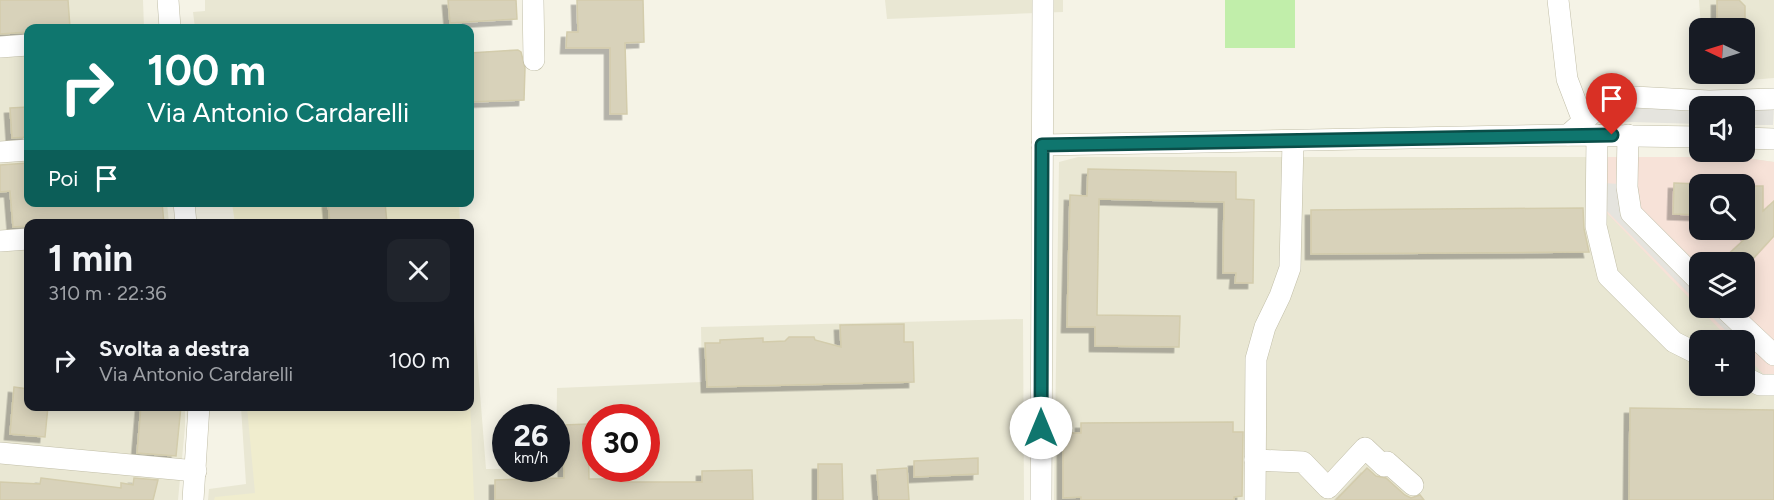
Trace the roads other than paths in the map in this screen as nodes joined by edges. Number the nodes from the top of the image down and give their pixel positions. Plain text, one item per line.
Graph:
1 (168, 0) edge
2 (533, 0) edge
3 (1042, 0) edge
4 (1558, 0) edge
5 (170, 24) edge
6 (24, 45) edge
7 (0, 47) edge
8 (534, 60) dead end
9 (1567, 79) junction
10 (1608, 99) junction
11 (1774, 99) edge
12 (1583, 130) junction
13 (1628, 135) junction
14 (1689, 137) edge
15 (1755, 138) edge
16 (1774, 139) edge
17 (1293, 141) junction
18 (1042, 145) junction
19 (24, 150) edge
20 (0, 152) edge
21 (24, 239) edge
22 (0, 241) edge
23 (1689, 271) edge
24 (1735, 318) edge
25 (1689, 350) edge
26 (1774, 355) edge
27 (1755, 382) edge
28 (1774, 385) edge
29 (199, 411) edge
30 (0, 453) edge
31 (1255, 460) junction
32 (195, 471) junction
33 (1413, 485) dead end
34 (193, 500) edge
35 (1041, 500) edge
36 (1255, 500) edge

1 - 5 street
2 - 8 street
3 - 18 street
4 - 9 street
6 - 7 street
9 - 10 street
9 - 12 street
10 - 11 street
10 - 12 street
12 - 13 street
12 - 17 street
12 - 25 street
13 - 14 street
13 - 23 street
15 - 16 street
17 - 18 street
17 - 31 street
18 - 35 street
19 - 20 street
21 - 22 street
24 - 26 street
27 - 28 street
29 - 32 street
30 - 32 street
31 - 33 street
31 - 36 street
32 - 34 street

